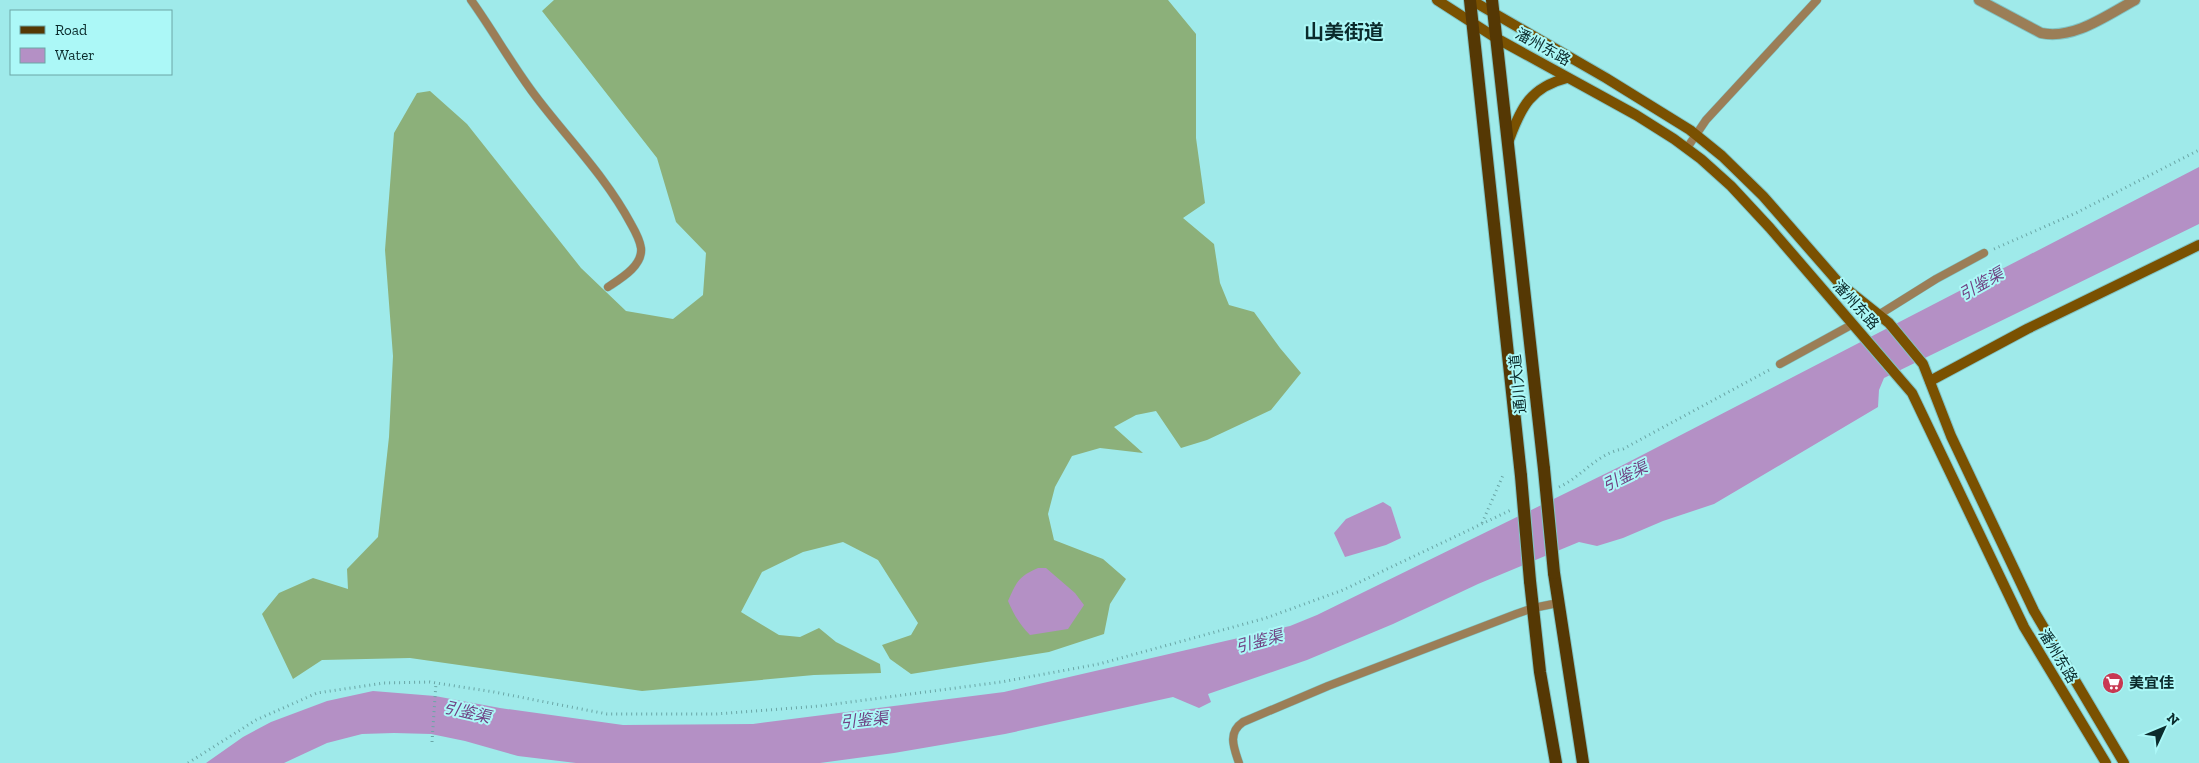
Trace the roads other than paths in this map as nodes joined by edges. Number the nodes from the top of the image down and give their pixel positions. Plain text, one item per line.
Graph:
1 (471, 0) edge
2 (1437, 0) edge
3 (1471, 0) edge
4 (1817, 0) edge
5 (1978, 0) edge
6 (2135, 0) edge
7 (1493, 6) edge
8 (1473, 23) junction
9 (1496, 38) junction
10 (1568, 78) junction
11 (1696, 135) junction
12 (1508, 141) junction
13 (1687, 148) junction
14 (2199, 245) edge
15 (1984, 254) road end
16 (608, 287) dead end
17 (1880, 314) junction
18 (1853, 324) junction
19 (1780, 364) road end
20 (1930, 380) junction
21 (1558, 603) junction
22 (1533, 608) junction
23 (1240, 763) edge
24 (1556, 763) edge
25 (1583, 763) edge
26 (2106, 763) edge
27 (2124, 763) edge

1 - 16 lane
2 - 8 main road, 潘州东路
3 - 7 main road, 潘州东路
3 - 8 main road, 通川大道
4 - 11 lane
5 - 6 street
7 - 9 main road, 通川大道
7 - 11 main road, 潘州东路
8 - 9 main road, 潘州东路
8 - 22 main road, 通川大道, bridge
9 - 10 main road, 潘州东路
9 - 12 main road, 通川大道
10 - 12 main road
10 - 13 main road, 潘州东路
11 - 13 lane
11 - 17 main road, 潘州东路
12 - 21 main road, 通川大道, bridge
13 - 18 main road, 潘州东路
14 - 20 main road
15 - 17 lane
17 - 20 main road, 潘州东路
18 - 19 lane
18 - 26 main road, 潘州东路
20 - 27 main road, 潘州东路
21 - 22 lane
21 - 25 main road, 通川大道
22 - 23 lane
22 - 24 main road, 通川大道

